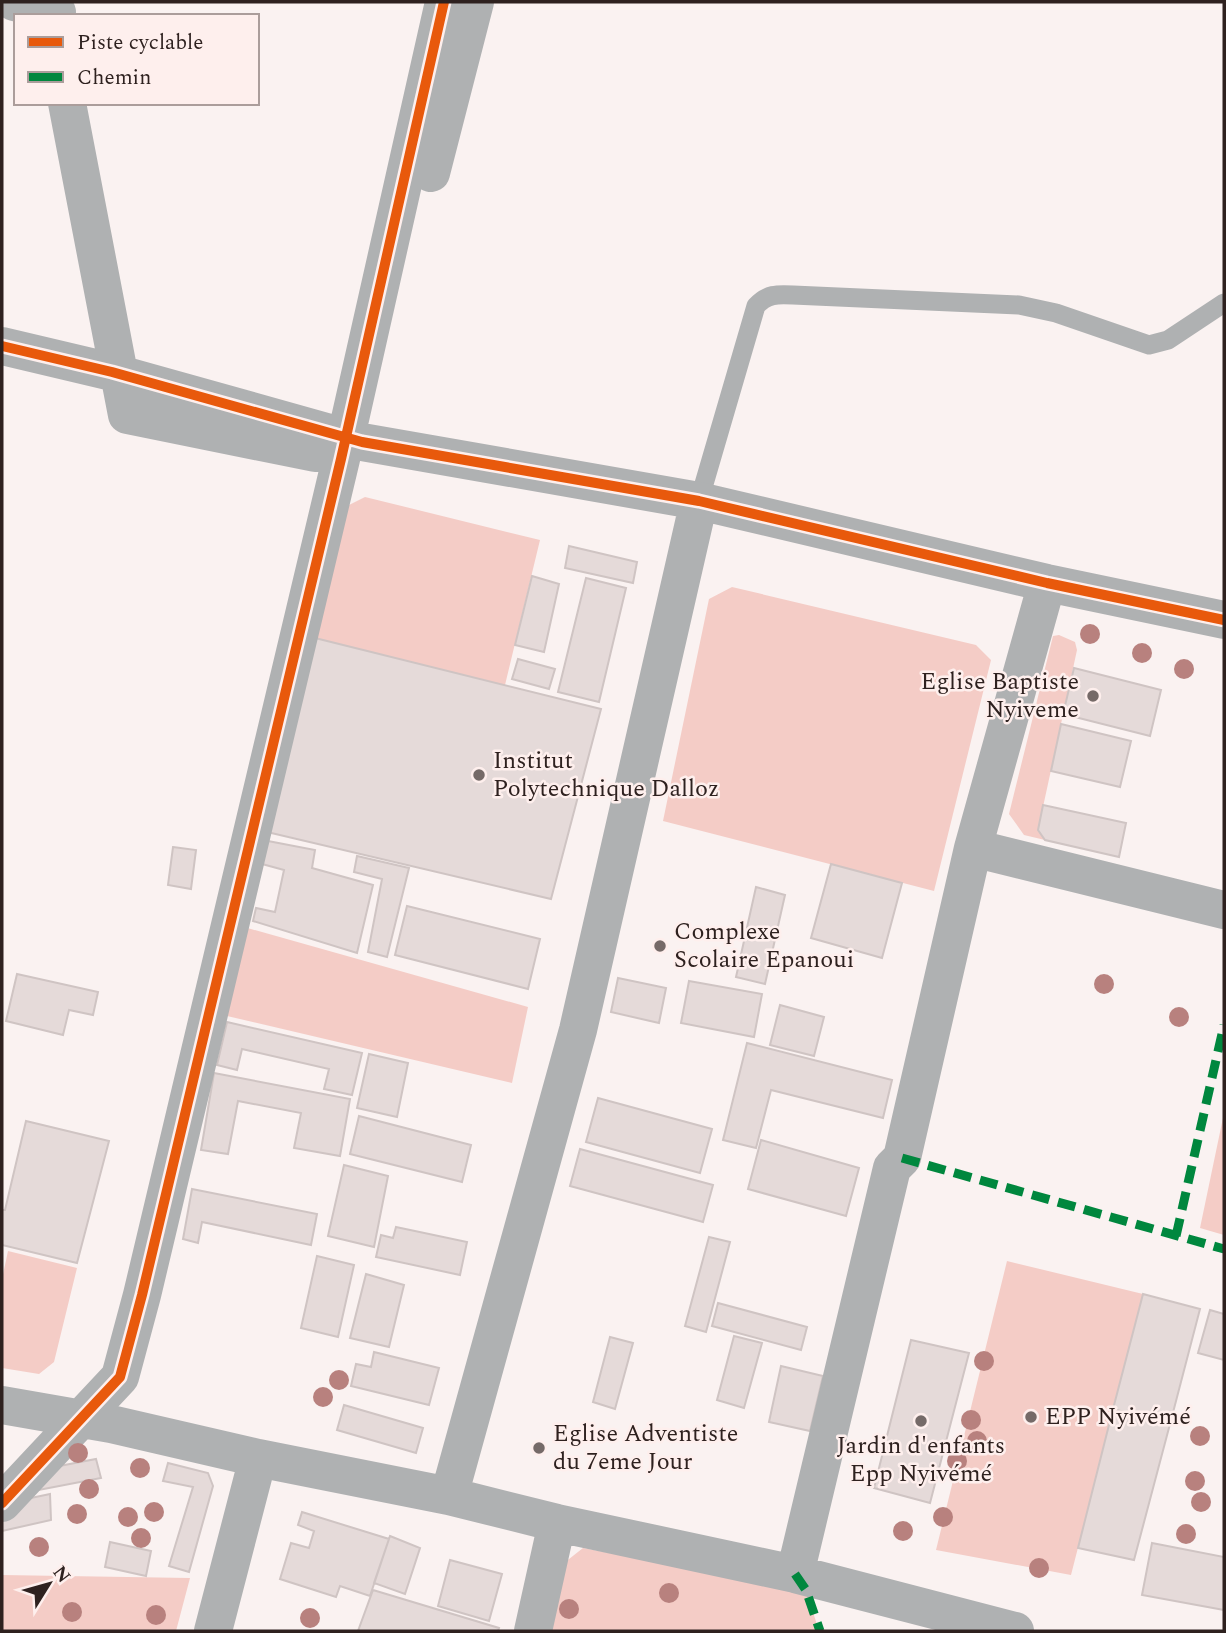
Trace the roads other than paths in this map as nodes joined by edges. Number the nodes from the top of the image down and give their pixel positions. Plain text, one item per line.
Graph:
1 (14, 2) edge
2 (444, 2) edge
3 (475, 2) edge
4 (54, 9) edge
5 (69, 105) edge
6 (69, 105) edge
7 (1224, 303) edge
8 (2, 346) edge
9 (112, 372) junction
10 (351, 451) junction
11 (699, 501) junction
12 (1047, 583) junction
13 (1224, 620) edge
14 (973, 848) junction
15 (1224, 910) edge
16 (2, 1405) edge
17 (111, 1424) junction
18 (258, 1458) junction
19 (449, 1496) junction
20 (2, 1503) edge
21 (557, 1523) junction
22 (795, 1574) junction
23 (213, 1631) edge
24 (533, 1631) edge
25 (1015, 1631) edge

1 - 4 street
2 - 10 street
3 - 10 street
5 - 10 street
6 - 9 street
7 - 11 lane
8 - 9 street
9 - 10 street
10 - 11 street
10 - 17 street
10 - 20 street
11 - 12 street
11 - 19 street
12 - 13 street
12 - 14 street
14 - 15 street
14 - 22 street
16 - 17 street
17 - 18 street
18 - 19 street
18 - 23 street
19 - 21 street
21 - 22 street
21 - 24 street
22 - 25 street

